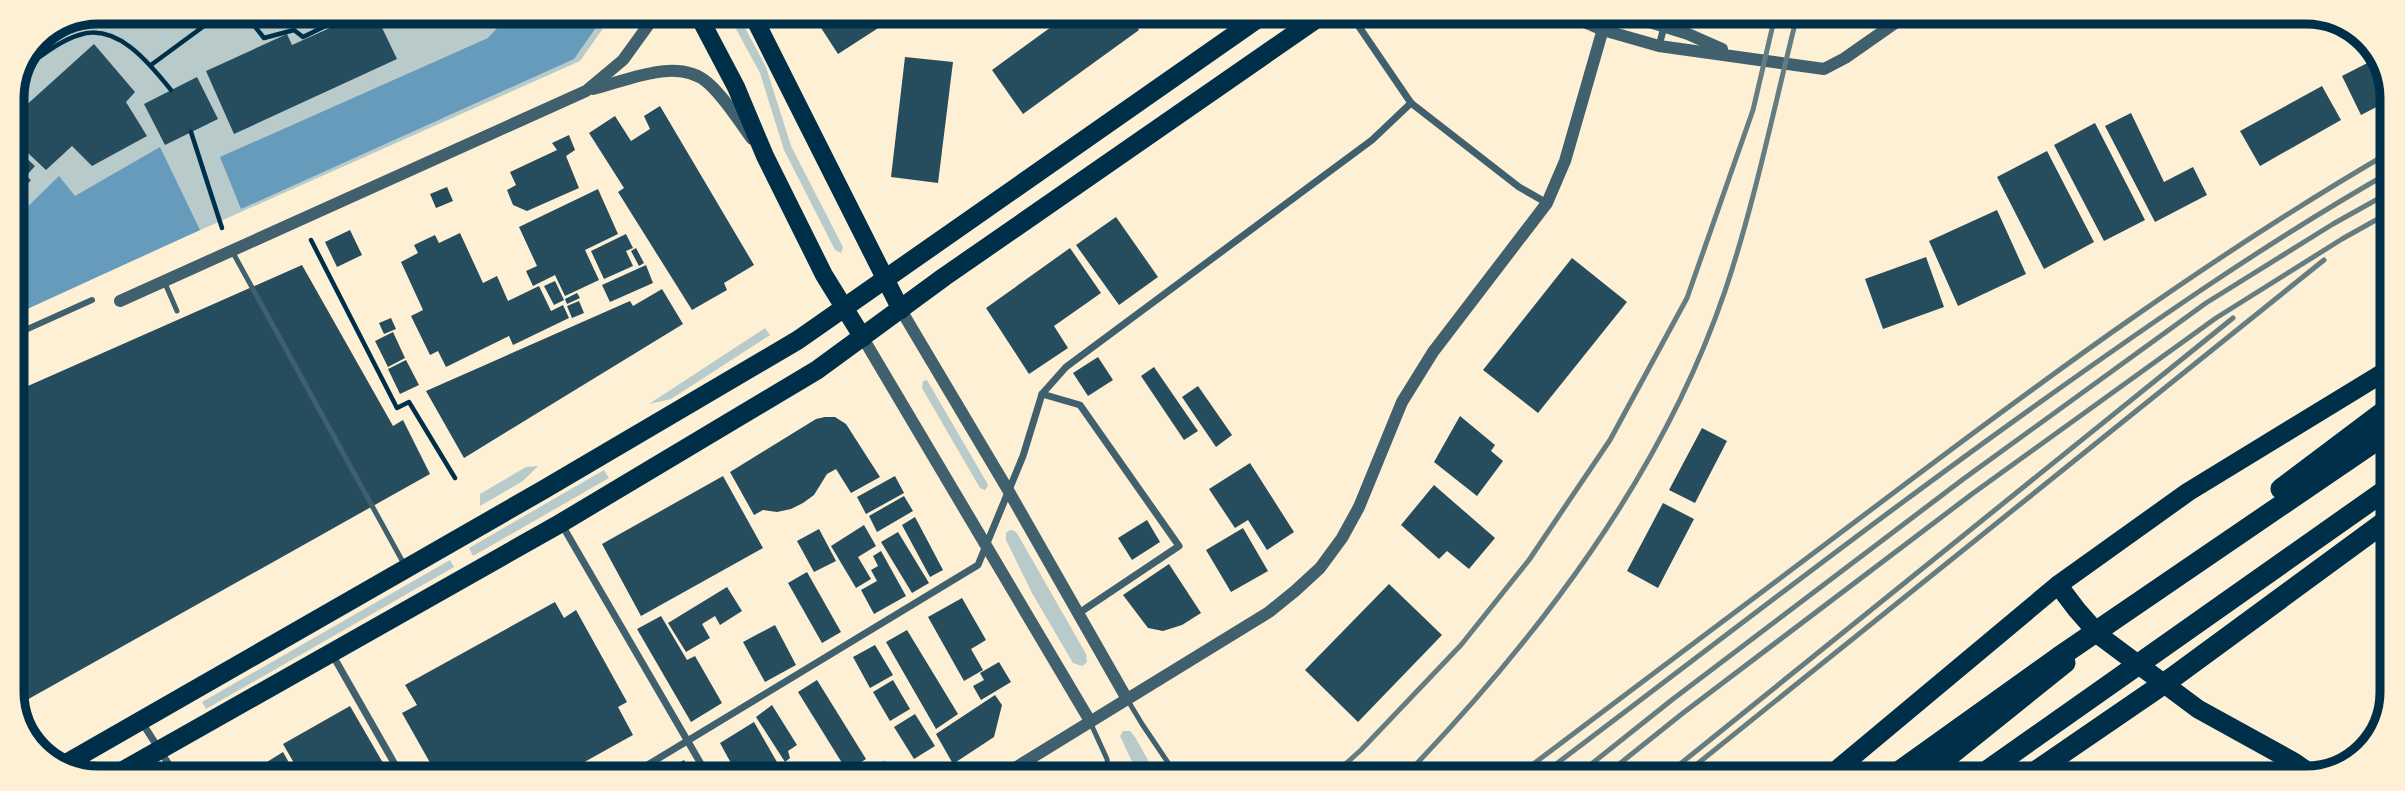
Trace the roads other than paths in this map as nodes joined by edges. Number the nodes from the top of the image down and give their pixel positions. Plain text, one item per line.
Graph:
1 (649, 24) edge
2 (703, 24) edge
3 (758, 24) edge
4 (1250, 24) edge
5 (1309, 24) edge
6 (1357, 24) edge
7 (1589, 24) edge
8 (1605, 24) edge
9 (1665, 24) edge
10 (1672, 24) edge
11 (1894, 24) edge
12 (1603, 30) junction
13 (1659, 46) junction
14 (1738, 56) junction
15 (586, 91) junction
16 (1411, 103) junction
17 (765, 156) junction
18 (1547, 203) junction
19 (232, 250) junction
20 (885, 278) junction
21 (164, 281) junction
22 (92, 300) dead end
23 (120, 301) dead end
24 (844, 309) junction
25 (901, 310) junction
26 (177, 312) dead end
27 (24, 330) edge
28 (863, 338) junction
29 (2380, 375) edge
30 (1042, 394) junction
31 (2380, 415) edge
32 (2380, 438) edge
33 (2380, 447) edge
34 (1009, 489) junction
35 (2380, 494) edge
36 (561, 523) junction
37 (2380, 525) edge
38 (986, 544) junction
39 (406, 568) junction
40 (2058, 585) junction
41 (1079, 613) junction
42 (2100, 636) junction
43 (332, 654) junction
44 (2059, 657) junction
45 (1127, 699) junction
46 (141, 720) junction
47 (1090, 721) junction
48 (688, 743) junction
49 (159, 751) junction
50 (69, 761) edge
51 (132, 766) edge
52 (169, 766) edge
53 (396, 766) edge
54 (647, 766) edge
55 (702, 766) edge
56 (1018, 766) edge
57 (1108, 766) edge
58 (1170, 766) edge
59 (1842, 766) edge
60 (1907, 766) edge
61 (1938, 766) edge
62 (1994, 766) edge
63 (2044, 766) edge
64 (2300, 766) edge

1 - 15 street
2 - 17 main road
3 - 20 main road
4 - 20 highway
5 - 25 highway
6 - 16 street
7 - 12 street
8 - 12 street
9 - 13 street
10 - 14 street
11 - 14 street
12 - 13 street
12 - 18 street
13 - 14 street
15 - 17 street
15 - 19 street
16 - 18 street
16 - 30 street
17 - 24 main road
18 - 45 street
19 - 21 street
19 - 39 lane
20 - 24 highway
20 - 25 main road
21 - 23 street
21 - 26 lane
22 - 27 street
24 - 28 main road
24 - 39 highway
25 - 28 highway
25 - 34 street
28 - 36 highway
28 - 38 street
29 - 40 highway
30 - 34 street
30 - 41 street
31 - 44 highway
32 - 44 highway
33 - 42 highway
34 - 38 street
34 - 41 street
35 - 62 highway
36 - 43 highway
36 - 48 street
37 - 63 highway
38 - 47 street
38 - 48 street
39 - 46 highway
40 - 42 highway
40 - 59 highway
41 - 45 street
42 - 61 highway
42 - 64 highway
43 - 49 highway
43 - 53 street
44 - 60 highway
45 - 47 street
45 - 58 lane
46 - 49 street
46 - 50 highway
47 - 56 street
47 - 57 lane
48 - 54 street
48 - 55 street
49 - 51 highway
49 - 52 street

